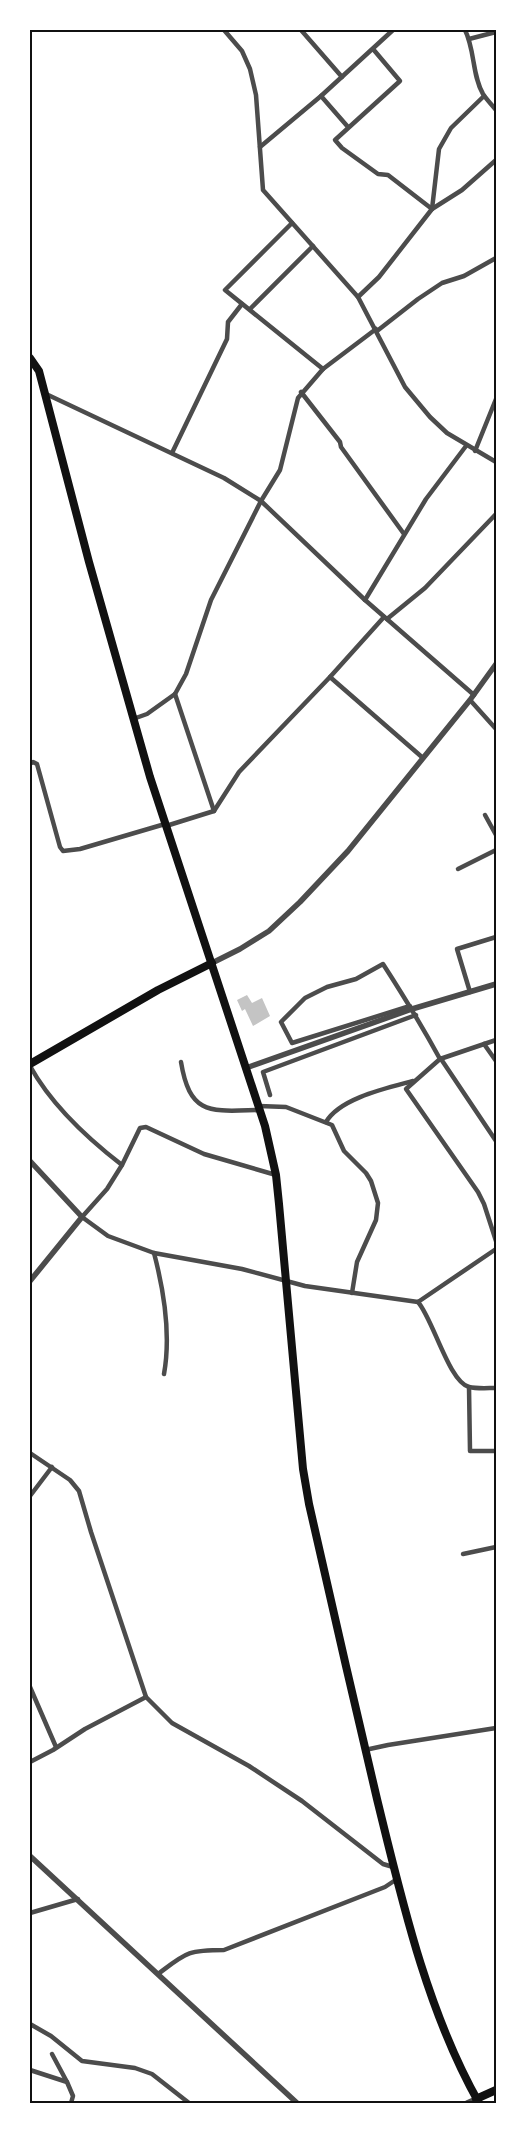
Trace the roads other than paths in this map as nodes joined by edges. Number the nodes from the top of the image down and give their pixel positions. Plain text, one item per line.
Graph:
1 (224, 30) edge
2 (301, 30) edge
3 (393, 30) edge
4 (465, 30) edge
5 (496, 32) edge
6 (470, 39) junction
7 (373, 49) junction
8 (342, 77) junction
9 (322, 96) junction
10 (484, 96) junction
11 (496, 110) edge
12 (348, 127) junction
13 (260, 147) junction
14 (496, 160) edge
15 (432, 209) junction
16 (292, 222) junction
17 (313, 246) junction
18 (496, 258) edge
19 (358, 297) junction
20 (242, 304) junction
21 (250, 309) junction
22 (377, 330) junction
23 (30, 358) edge
24 (323, 369) junction
25 (301, 392) junction
26 (45, 393) junction
27 (496, 399) edge
28 (466, 446) junction
29 (475, 451) junction
30 (172, 454) junction
31 (496, 462) edge
32 (261, 501) junction
33 (496, 514) edge
34 (404, 534) junction
35 (365, 600) junction
36 (386, 618) junction
37 (496, 664) edge
38 (494, 673) edge
39 (330, 677) junction
40 (175, 694) junction
41 (474, 695) junction
42 (470, 700) junction
43 (133, 718) junction
44 (496, 729) edge
45 (423, 758) junction
46 (30, 764) edge
47 (214, 811) junction
48 (485, 815) dead end
49 (166, 825) junction
50 (496, 835) edge
51 (496, 850) edge
52 (458, 869) dead end
53 (496, 937) edge
54 (212, 962) junction
55 (496, 984) edge
56 (470, 992) junction
57 (412, 1010) junction
58 (496, 1040) edge
59 (484, 1044) junction
60 (440, 1059) junction
61 (496, 1061) edge
62 (181, 1062) dead end
63 (30, 1065) edge
64 (246, 1068) junction
65 (415, 1080) junction
66 (270, 1095) dead end
67 (260, 1108) junction
68 (326, 1122) junction
69 (496, 1140) edge
70 (30, 1161) edge
71 (122, 1165) junction
72 (276, 1175) junction
73 (82, 1217) junction
74 (496, 1241) edge
75 (496, 1249) edge
76 (154, 1253) junction
77 (32, 1273) edge
78 (287, 1280) junction
79 (30, 1281) edge
80 (352, 1293) junction
81 (418, 1302) junction
82 (164, 1374) dead end
83 (469, 1388) junction
84 (496, 1388) edge
85 (496, 1451) edge
86 (30, 1453) edge
87 (52, 1467) junction
88 (30, 1496) edge
89 (496, 1547) edge
90 (464, 1554) dead end
91 (30, 1687) edge
92 (146, 1697) junction
93 (496, 1728) edge
94 (56, 1748) junction
95 (366, 1750) junction
96 (30, 1762) edge
97 (30, 1856) edge
98 (393, 1867) junction
99 (397, 1879) junction
100 (78, 1899) junction
101 (30, 1912) edge
102 (158, 1974) junction
103 (30, 2024) edge
104 (52, 2054) dead end
105 (30, 2070) edge
106 (67, 2082) junction
107 (496, 2090) edge
108 (478, 2101) edge
109 (71, 2103) edge
110 (189, 2103) edge
111 (297, 2103) edge
112 (467, 2103) edge

1 - 13 street
2 - 8 street
3 - 7 street
4 - 6 street
5 - 6 street
6 - 10 street
7 - 8 street
7 - 12 street
8 - 9 street
9 - 12 street
9 - 13 street
10 - 11 street
10 - 15 street
12 - 15 street
13 - 16 street
14 - 15 street
15 - 19 street
16 - 17 street
16 - 20 street
17 - 19 street
17 - 21 street
18 - 22 street
19 - 22 street
20 - 21 street
20 - 30 street
21 - 24 street
22 - 24 street
22 - 28 street
23 - 26 main road
24 - 25 street
25 - 32 street
25 - 34 street
26 - 30 street
26 - 43 main road
27 - 29 street
28 - 29 street
28 - 34 street
29 - 31 street
30 - 32 street
32 - 35 street
32 - 40 street
33 - 36 street
34 - 35 street
35 - 36 street
36 - 39 street
36 - 41 street
37 - 38 street
38 - 41 street
39 - 45 street
39 - 47 street
40 - 43 street
40 - 47 street
41 - 42 street
42 - 44 street
42 - 45 street
43 - 49 main road
45 - 54 street
46 - 49 street
47 - 49 street
48 - 50 street
49 - 54 main road
51 - 52 street
53 - 56 street
54 - 63 main road
54 - 64 main road
55 - 56 street
56 - 57 street
57 - 57 street
57 - 60 street
57 - 64 street
57 - 66 street
58 - 59 street
59 - 60 street
59 - 61 street
60 - 65 street
60 - 69 street
62 - 67 street
63 - 71 street
64 - 67 main road
65 - 68 street
65 - 74 street
67 - 68 street
67 - 72 main road
68 - 80 street
70 - 73 street
71 - 72 street
71 - 73 street
72 - 78 main road
73 - 76 street
73 - 77 street
75 - 81 street
76 - 78 street
76 - 82 street
77 - 79 street
78 - 80 street
78 - 95 main road
80 - 81 street
81 - 83 street
83 - 84 street
83 - 85 street
86 - 87 street
87 - 88 street
87 - 92 street
89 - 90 street
91 - 94 street
92 - 94 street
92 - 98 street
93 - 95 street
94 - 96 street
95 - 98 main road
97 - 100 street
98 - 99 main road
99 - 102 street
99 - 108 main road
100 - 101 street
100 - 102 street
102 - 111 street
103 - 110 street
104 - 106 street
105 - 106 street
106 - 109 street
107 - 108 main road
108 - 112 street

